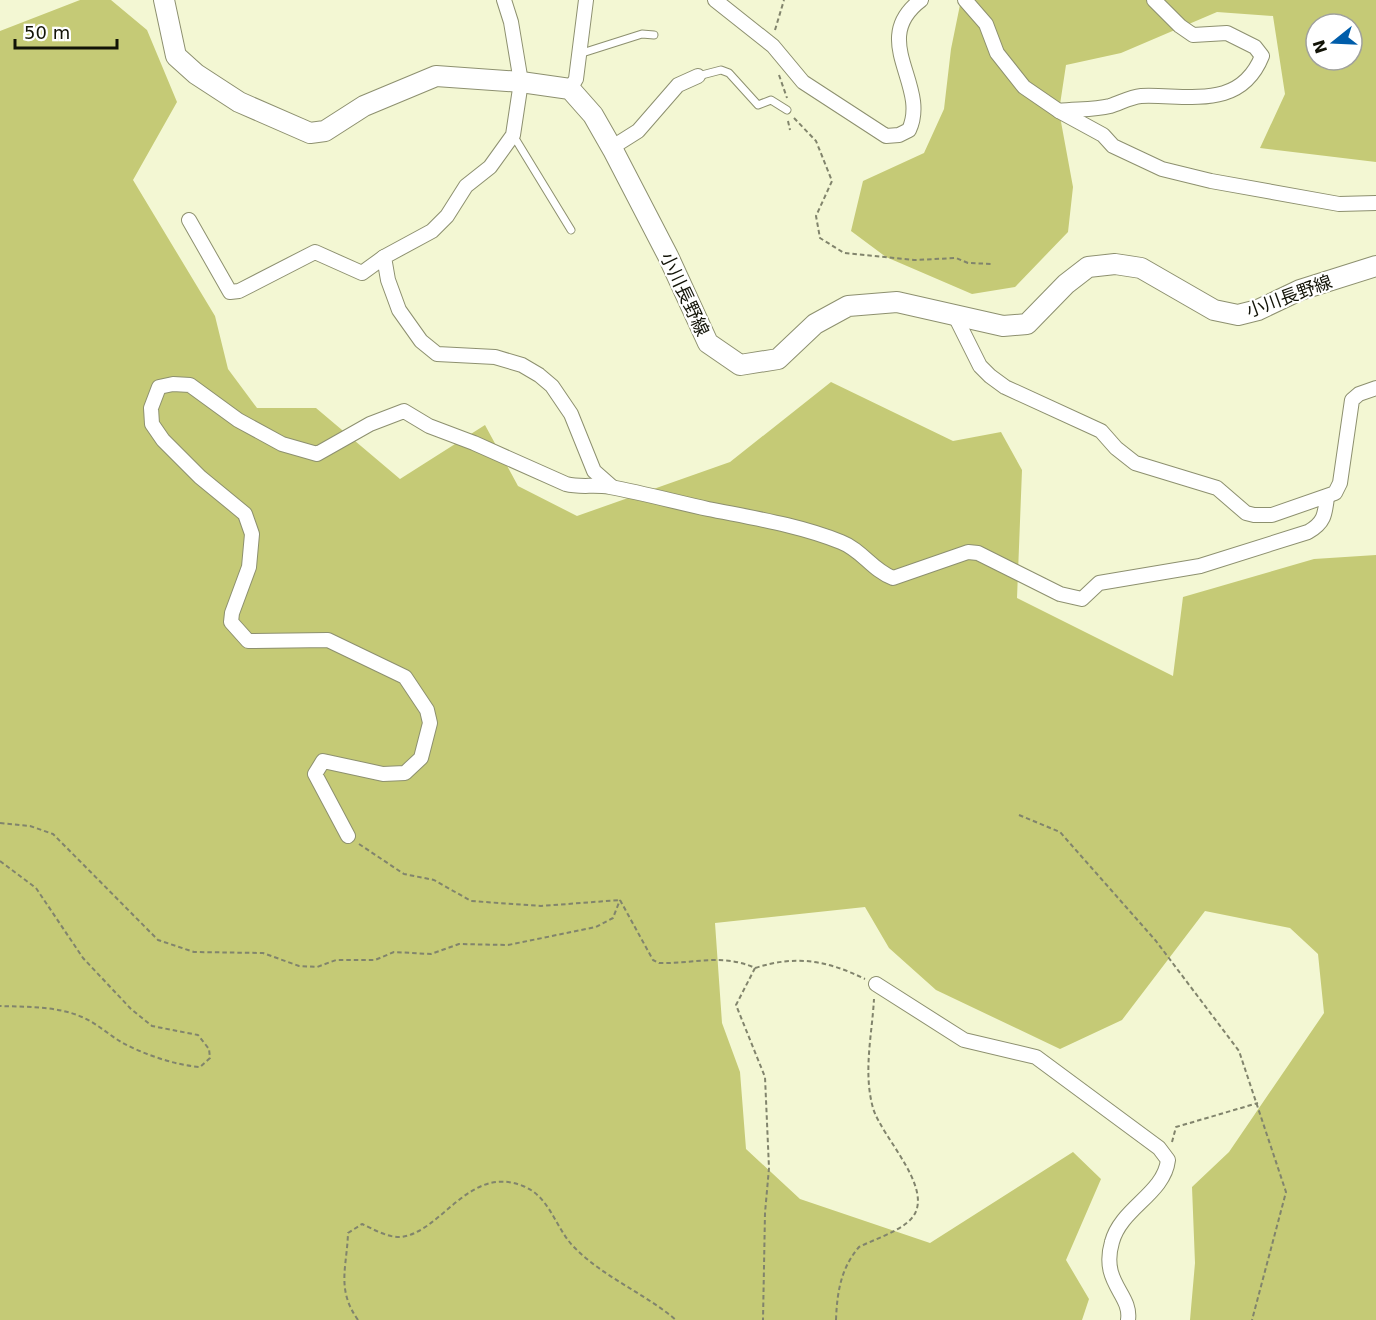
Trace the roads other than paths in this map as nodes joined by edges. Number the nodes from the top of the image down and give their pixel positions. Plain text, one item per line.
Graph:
1 (164, 0) edge
2 (504, 0) edge
3 (586, 0) edge
4 (715, 0) edge
5 (921, 0) edge
6 (965, 0) edge
7 (1154, 0) edge
8 (654, 35) dead end
9 (579, 54) junction
10 (698, 76) joint
11 (521, 82) junction
12 (570, 89) junction
13 (787, 110) road end
14 (1059, 111) junction
15 (513, 135) junction
16 (611, 148) junction
17 (1376, 203) edge
18 (189, 220) dead end
19 (571, 230) dead end
20 (384, 257) junction
21 (1376, 266) edge
22 (955, 316) junction
23 (1376, 388) edge
24 (613, 487) junction
25 (1327, 497) junction
26 (348, 836) road end
27 (876, 984) road end
28 (1128, 1320) edge

1 - 11 main road
2 - 11 street
3 - 9 street
4 - 5 street
6 - 14 street
7 - 14 street
8 - 9 lane
9 - 12 street
10 - 13 lane
10 - 16 street
11 - 12 main road
11 - 15 street
12 - 16 main road, 小川長野線
14 - 17 street
15 - 19 lane
15 - 20 street
16 - 22 main road, 小川長野線
18 - 20 street
20 - 24 street
21 - 22 main road, 小川長野線
22 - 25 street
23 - 25 street
24 - 25 street
24 - 26 street
27 - 28 street

